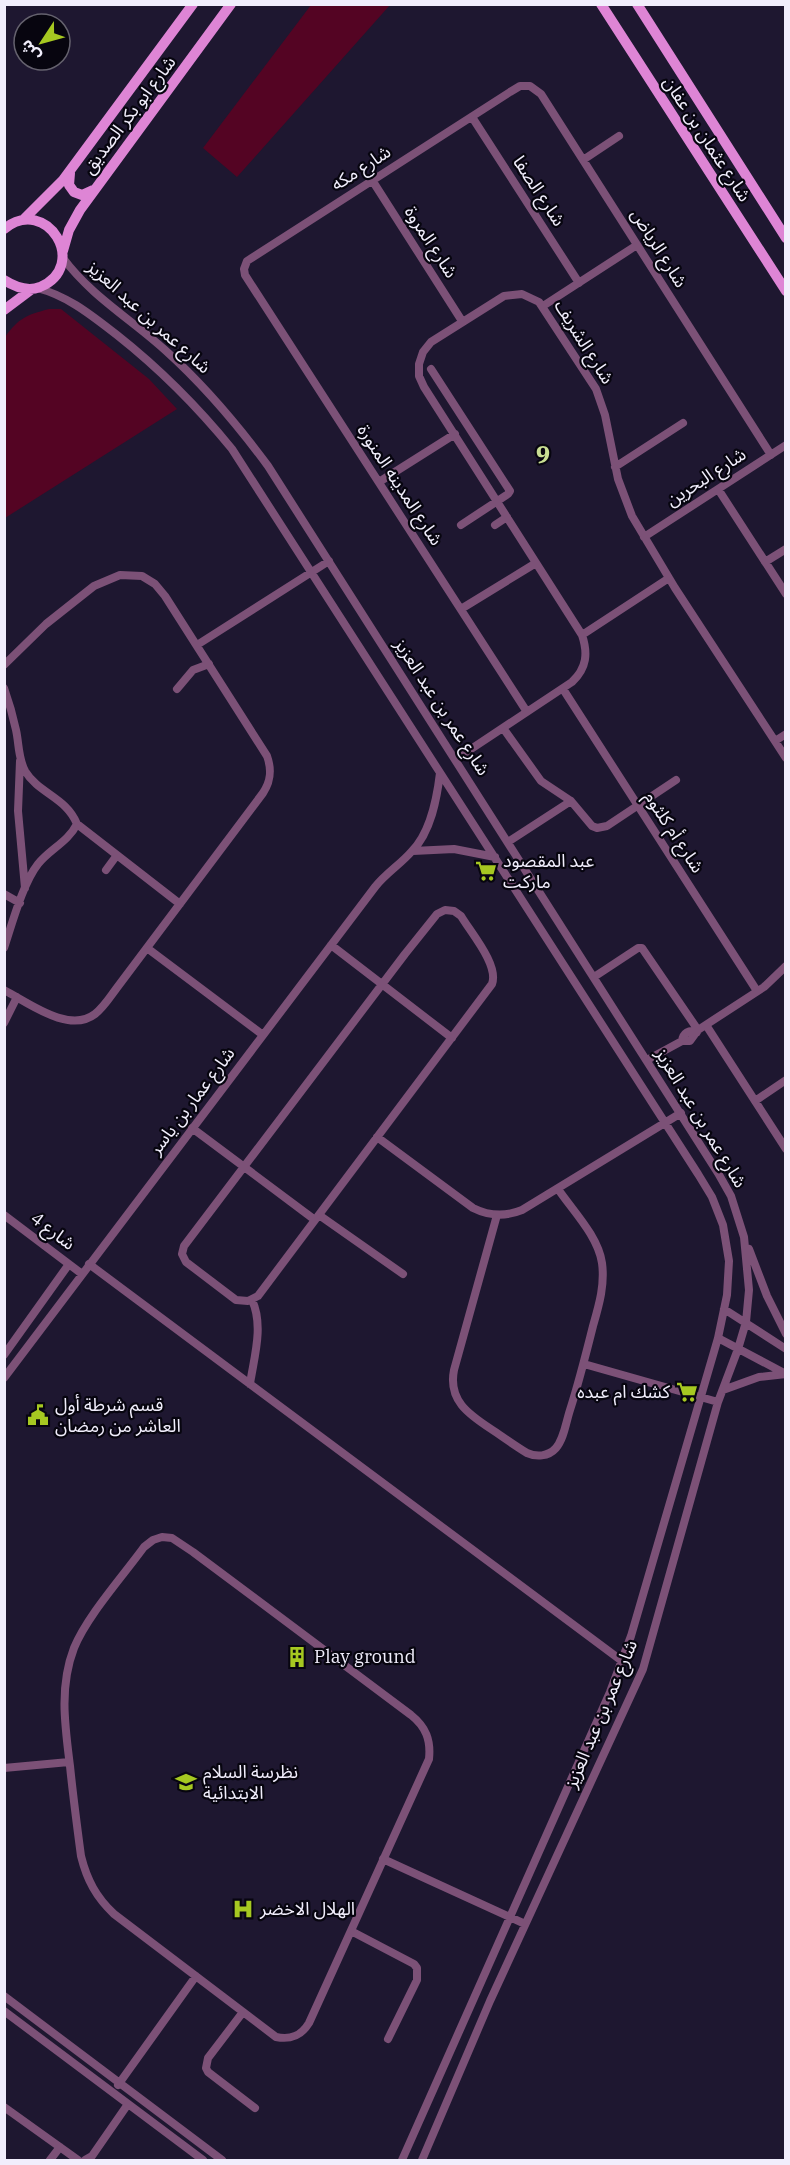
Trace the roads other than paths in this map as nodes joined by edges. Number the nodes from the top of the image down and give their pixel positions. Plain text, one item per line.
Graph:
1 (193, 4) edge
2 (231, 4) edge
3 (601, 4) edge
4 (637, 4) edge
5 (506, 95) joint
6 (472, 117) junction
7 (619, 136) dead end
8 (583, 160) junction
9 (71, 170) junction
10 (372, 180) junction
11 (94, 190) junction
12 (23, 220) junction
13 (7, 224) edge
14 (786, 238) edge
15 (637, 245) junction
16 (63, 255) junction
17 (245, 275) joint
18 (4, 280) edge
19 (579, 283) junction
20 (34, 289) junction
21 (786, 291) edge
22 (94, 305) junction
23 (543, 306) junction
24 (4, 310) edge
25 (462, 321) junction
26 (431, 369) dead end
27 (684, 423) dead end
28 (454, 434) junction
29 (786, 445) edge
30 (771, 455) junction
31 (615, 467) junction
32 (379, 482) junction
33 (718, 489) junction
34 (497, 502) junction
35 (507, 517) junction
36 (461, 525) dead end
37 (495, 525) dead end
38 (644, 537) junction
39 (786, 549) edge
40 (329, 561) junction
41 (765, 562) junction
42 (536, 563) junction
43 (312, 572) junction
44 (669, 578) junction
45 (786, 594) edge
46 (461, 609) junction
47 (582, 635) junction
48 (197, 645) junction
49 (209, 664) junction
50 (4, 665) edge
51 (4, 688) edge
52 (177, 689) dead end
53 (563, 689) junction
54 (527, 712) junction
55 (503, 728) junction
56 (786, 734) edge
57 (775, 741) junction
58 (20, 757) junction
59 (786, 758) edge
60 (456, 759) junction
61 (440, 773) junction
62 (676, 780) dead end
63 (571, 801) junction
64 (637, 806) junction
65 (77, 824) junction
66 (508, 842) junction
67 (413, 851) junction
68 (117, 855) junction
69 (495, 857) junction
70 (106, 870) dead end
71 (25, 891) junction
72 (4, 894) edge
73 (20, 903) junction
74 (180, 904) junction
75 (331, 945) junction
76 (4, 948) edge
77 (147, 948) junction
78 (784, 970) edge
79 (594, 977) junction
80 (382, 984) junction
81 (4, 990) edge
82 (757, 991) junction
83 (17, 997) junction
84 (4, 1023) edge
85 (700, 1029) junction
86 (263, 1035) junction
87 (452, 1038) junction
88 (647, 1060) junction
89 (786, 1080) edge
90 (755, 1101) junction
91 (681, 1113) junction
92 (665, 1123) junction
93 (192, 1128) junction
94 (377, 1137) junction
95 (786, 1149) edge
96 (243, 1167) junction
97 (558, 1189) junction
98 (4, 1215) edge
99 (497, 1215) junction
100 (317, 1217) junction
101 (744, 1237) junction
102 (69, 1264) junction
103 (89, 1264) junction
104 (82, 1274) junction
105 (404, 1274) dead end
106 (252, 1300) junction
107 (724, 1309) junction
108 (746, 1322) junction
109 (786, 1334) edge
110 (718, 1338) junction
111 (738, 1349) junction
112 (786, 1349) edge
113 (4, 1355) edge
114 (584, 1365) junction
115 (786, 1374) edge
116 (4, 1378) edge
117 (250, 1384) junction
118 (723, 1390) junction
119 (700, 1396) junction
120 (718, 1402) junction
121 (622, 1661) junction
122 (69, 1762) junction
123 (4, 1768) edge
124 (383, 1859) junction
125 (509, 1917) junction
126 (525, 1924) junction
127 (351, 1931) junction
128 (196, 1976) junction
129 (4, 1996) edge
130 (4, 2011) edge
131 (243, 2012) junction
132 (388, 2039) dead end
133 (119, 2083) junction
134 (112, 2092) junction
135 (128, 2104) junction
136 (4, 2107) edge
137 (255, 2108) dead end
138 (60, 2147) junction
139 (197, 2159) edge
140 (50, 2160) edge
141 (78, 2160) edge
142 (85, 2160) edge
143 (222, 2160) edge
144 (402, 2160) edge
145 (422, 2160) edge

1 - 9 main road, شارع ابو بكر الصديق
2 - 11 main road, شارع ابو بكر الصديق
3 - 21 main road, شارع عثمان بن عفان
4 - 14 main road, شارع عثمان بن عفان
5 - 6 street, شارع مكه
5 - 8 street, شارع الرياض
6 - 10 street, شارع مكه
6 - 19 street, شارع الصفا
7 - 8 street
8 - 15 street, شارع الرياض
9 - 11 main road
9 - 12 main road, شارع ابو بكر الصديق
10 - 17 street, شارع مكه
10 - 25 street, شارع المروة
11 - 16 main road, شارع ابو بكر الصديق
12 - 13 main road
12 - 16 main road
15 - 19 street
15 - 30 street, شارع الرياض
16 - 20 main road, شارع ابو بكر الصديق
16 - 22 street, شارع عمر بن عبد العزيز
17 - 32 street, شارع المدينه المنورة
18 - 20 main road
19 - 23 street
20 - 22 street, شارع عمر بن عبد العزيز
20 - 24 main road
22 - 40 street, شارع عمر بن عبد العزيز
22 - 43 street, شارع عمر بن عبد العزيز
23 - 25 street, شارع الشريف
23 - 31 street, شارع الشريف
25 - 28 street, شارع الشريف
26 - 34 street
27 - 31 street
28 - 32 street
28 - 34 street, شارع الشريف
29 - 30 street, شارع البحرين
30 - 33 street, شارع البحرين
31 - 38 street, شارع الشريف
32 - 46 street, شارع المدينه المنورة
33 - 38 street, شارع البحرين
33 - 41 street
34 - 35 street, شارع الشريف
34 - 36 street
35 - 37 street
35 - 42 street, شارع الشريف
38 - 44 street, شارع الشريف
39 - 41 street
40 - 43 street
40 - 60 street, شارع عمر بن عبد العزيز
41 - 45 street
42 - 46 street
42 - 47 street, شارع الشريف
43 - 48 street
43 - 61 street, شارع عمر بن عبد العزيز
44 - 47 street
44 - 57 street, شارع الشريف
46 - 54 street, شارع المدينه المنورة
47 - 53 street, شارع الشريف
48 - 49 street
48 - 50 street
49 - 52 street
49 - 74 street
51 - 58 street
53 - 54 street, شارع الشريف
53 - 64 street, شارع أم كلثوم
54 - 55 street, شارع الشريف
55 - 60 street, شارع الشريف
55 - 63 street
56 - 57 street
57 - 59 street, شارع الشريف
58 - 65 street
58 - 71 street
60 - 66 street, شارع عمر بن عبد العزيز
61 - 67 street, شارع عمار بن ياسر
61 - 69 street, شارع عمر بن عبد العزيز
62 - 64 street
63 - 64 street
63 - 66 street
64 - 82 street, شارع أم كلثوم
65 - 68 street
65 - 71 street
66 - 79 street, شارع عمر بن عبد العزيز
67 - 69 street
67 - 75 street, شارع عمار بن ياسر
68 - 70 street
68 - 74 street
69 - 92 street, شارع عمر بن عبد العزيز
71 - 73 street
72 - 73 street
73 - 76 street
74 - 77 street
75 - 80 street
75 - 86 street, شارع عمار بن ياسر
77 - 83 street
77 - 86 street
78 - 82 street
79 - 85 street
79 - 88 street, شارع عمر بن عبد العزيز
80 - 87 street
80 - 87 street
80 - 96 street
81 - 83 street
82 - 85 street
83 - 84 street
85 - 88 street
85 - 90 street
86 - 93 street, شارع عمار بن ياسر
87 - 94 street
88 - 91 street, شارع عمر بن عبد العزيز
89 - 90 street
90 - 95 street
91 - 92 street
91 - 101 street, شارع عمر بن عبد العزيز
92 - 97 street
92 - 107 street, شارع عمر بن عبد العزيز
93 - 96 street
93 - 103 street, شارع عمار بن ياسر
94 - 99 street
94 - 100 street
96 - 100 street
96 - 106 street
97 - 99 street
97 - 114 street
98 - 102 street, شارع 4
99 - 114 street
100 - 105 street
100 - 106 street
101 - 108 street, شارع عمر بن عبد العزيز
101 - 109 street
102 - 104 street, شارع 4
102 - 113 street
103 - 104 street, شارع عمار بن ياسر
103 - 117 street
104 - 116 street, شارع عمار بن ياسر
106 - 117 street
107 - 108 street
107 - 110 street, شارع عمر بن عبد العزيز
108 - 111 street, شارع عمر بن عبد العزيز
108 - 112 street
110 - 111 street
110 - 119 street, شارع عمر بن عبد العزيز
111 - 115 street
111 - 118 street, شارع عمر بن عبد العزيز
114 - 119 street
115 - 118 street
117 - 121 street
118 - 120 street, شارع عمر بن عبد العزيز
119 - 120 street
119 - 121 street, شارع عمر بن عبد العزيز
120 - 126 street, شارع عمر بن عبد العزيز
121 - 125 street, شارع عمر بن عبد العزيز
122 - 123 street
122 - 124 street
122 - 128 street
124 - 125 street
124 - 127 street
125 - 126 street
125 - 144 street, شارع عمر بن عبد العزيز
126 - 145 street, شارع عمر بن عبد العزيز
127 - 131 street
127 - 132 street
128 - 131 street
128 - 133 street
129 - 133 street
130 - 134 street
131 - 137 street
133 - 134 street
133 - 143 street
134 - 135 street
135 - 139 street
135 - 142 street
136 - 138 street
138 - 140 street
138 - 141 street

